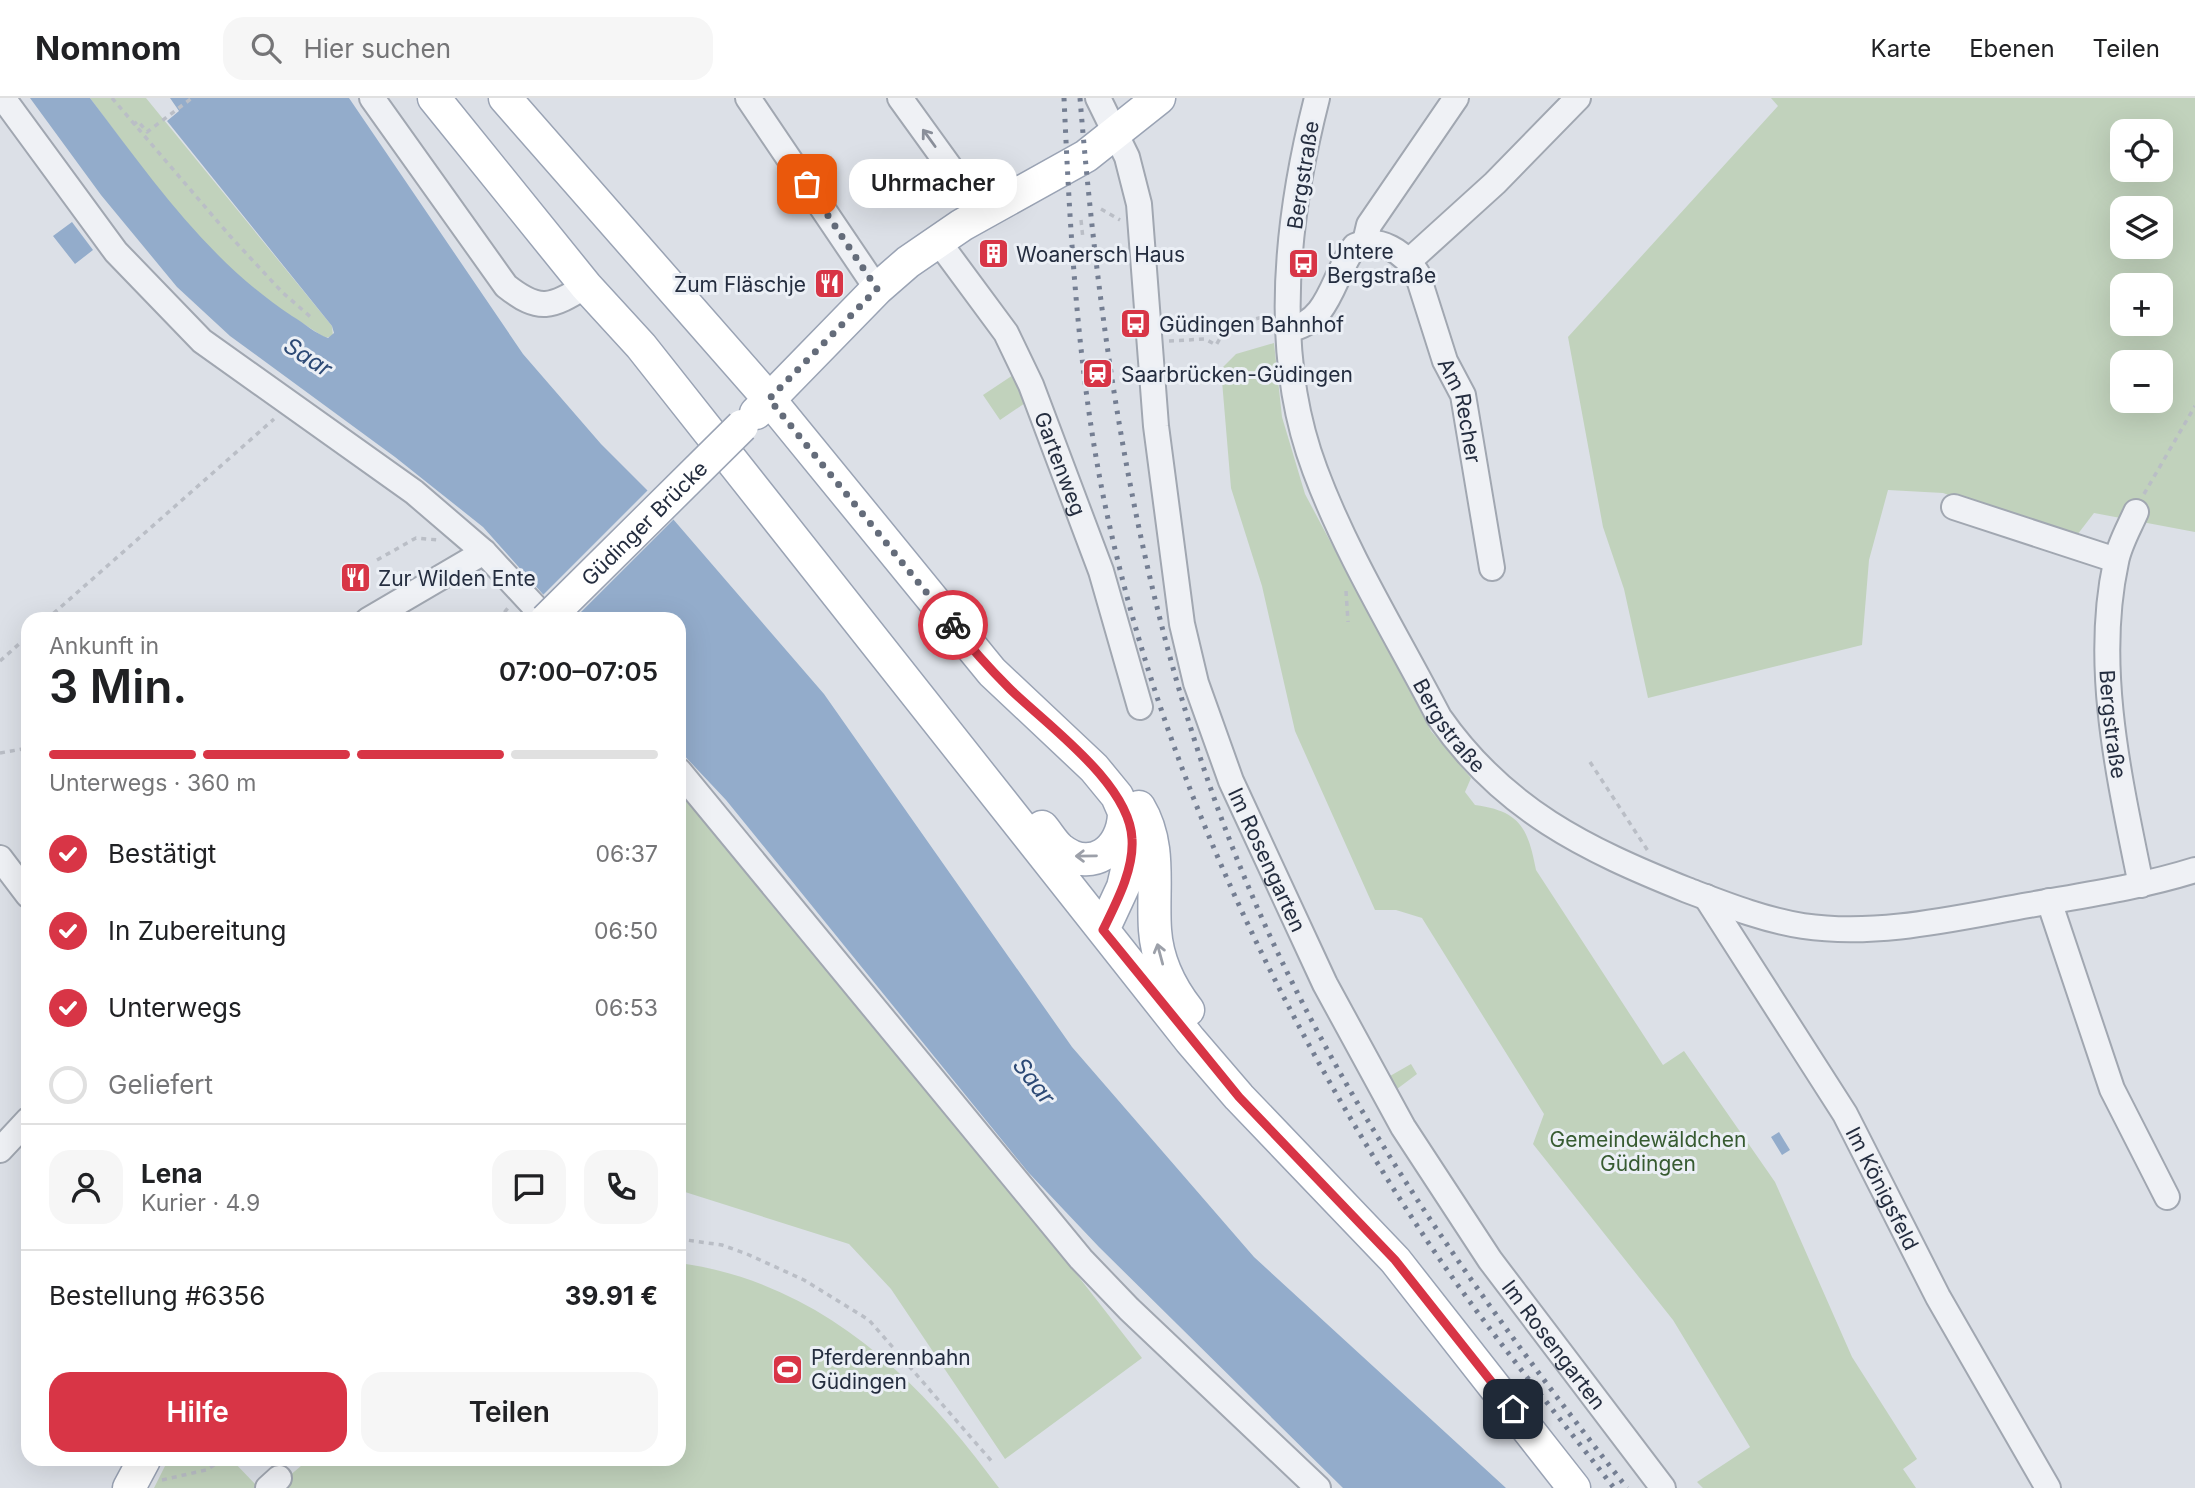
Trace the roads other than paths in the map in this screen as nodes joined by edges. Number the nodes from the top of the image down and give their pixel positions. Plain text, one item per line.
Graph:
1 (3, 98) edge
2 (372, 98) edge
3 (434, 98) edge
4 (455, 98) edge
5 (505, 98) edge
6 (748, 98) edge
7 (900, 98) edge
8 (1098, 98) edge
9 (1159, 98) edge
10 (1317, 98) edge
11 (1456, 98) edge
12 (1578, 98) edge
13 (1115, 134) junction
14 (983, 213) junction
15 (938, 241) junction
16 (1365, 242) junction
17 (1409, 261) junction
18 (586, 286) junction
19 (877, 289) junction
20 (1281, 322) junction
21 (641, 346) junction
22 (769, 399) junction
23 (1954, 507) dead end
24 (2136, 512) road end
25 (484, 552) junction
26 (2116, 561) junction
27 (1492, 568) dead end
28 (839, 598) junction
29 (382, 612) edge
30 (540, 612) edge
31 (555, 612) edge
32 (1140, 707) dead end
33 (1094, 768) junction
34 (686, 779) edge
35 (1124, 813) junction
36 (0, 858) edge
37 (2194, 872) edge
38 (2141, 885) junction
39 (21, 886) edge
40 (1706, 897) junction
41 (2049, 901) junction
42 (1103, 930) junction
43 (21, 1128) edge
44 (0, 1150) edge
45 (1293, 1152) junction
46 (2167, 1198) dead end
47 (1318, 1488) edge
48 (1574, 1488) edge
49 (1663, 1488) edge
50 (2048, 1488) edge

1 - 25 street
2 - 18 street
3 - 18 main road
4 - 21 main road
5 - 22 main road
6 - 19 street
14 -> 7 street
8 - 13 street, Im Rosengarten
9 - 13 main road, Güdinger Brücke
10 - 20 street, Bergstraße
11 - 16 street
12 - 17 street
13 - 14 main road, Güdinger Brücke
13 - 49 street, Im Rosengarten
14 - 15 main road, Güdinger Brücke
15 - 19 main road, Güdinger Brücke
15 - 32 street, Gartenweg
16 - 17 street
16 - 20 street
17 - 27 street, Am Recher
18 - 21 main road
19 - 22 main road, Güdinger Brücke
20 - 40 street, Bergstraße
21 - 28 main road
22 - 31 main road, Güdinger Brücke, bridge
22 - 33 main road
23 - 26 street
24 - 26 street, Bergstraße
25 - 29 street
25 - 30 street
26 - 38 street, Bergstraße
35 -> 28 main road
28 - 42 main road
33 - 35 main road
45 -> 33 main road
34 - 47 street
35 - 42 main road
36 - 39 street
37 - 38 street, Bergstraße
38 - 41 street, Bergstraße
40 - 41 street, Bergstraße
40 - 50 street, Im Königsfeld
41 - 46 street
42 - 45 main road
43 - 44 street
45 - 48 main road

